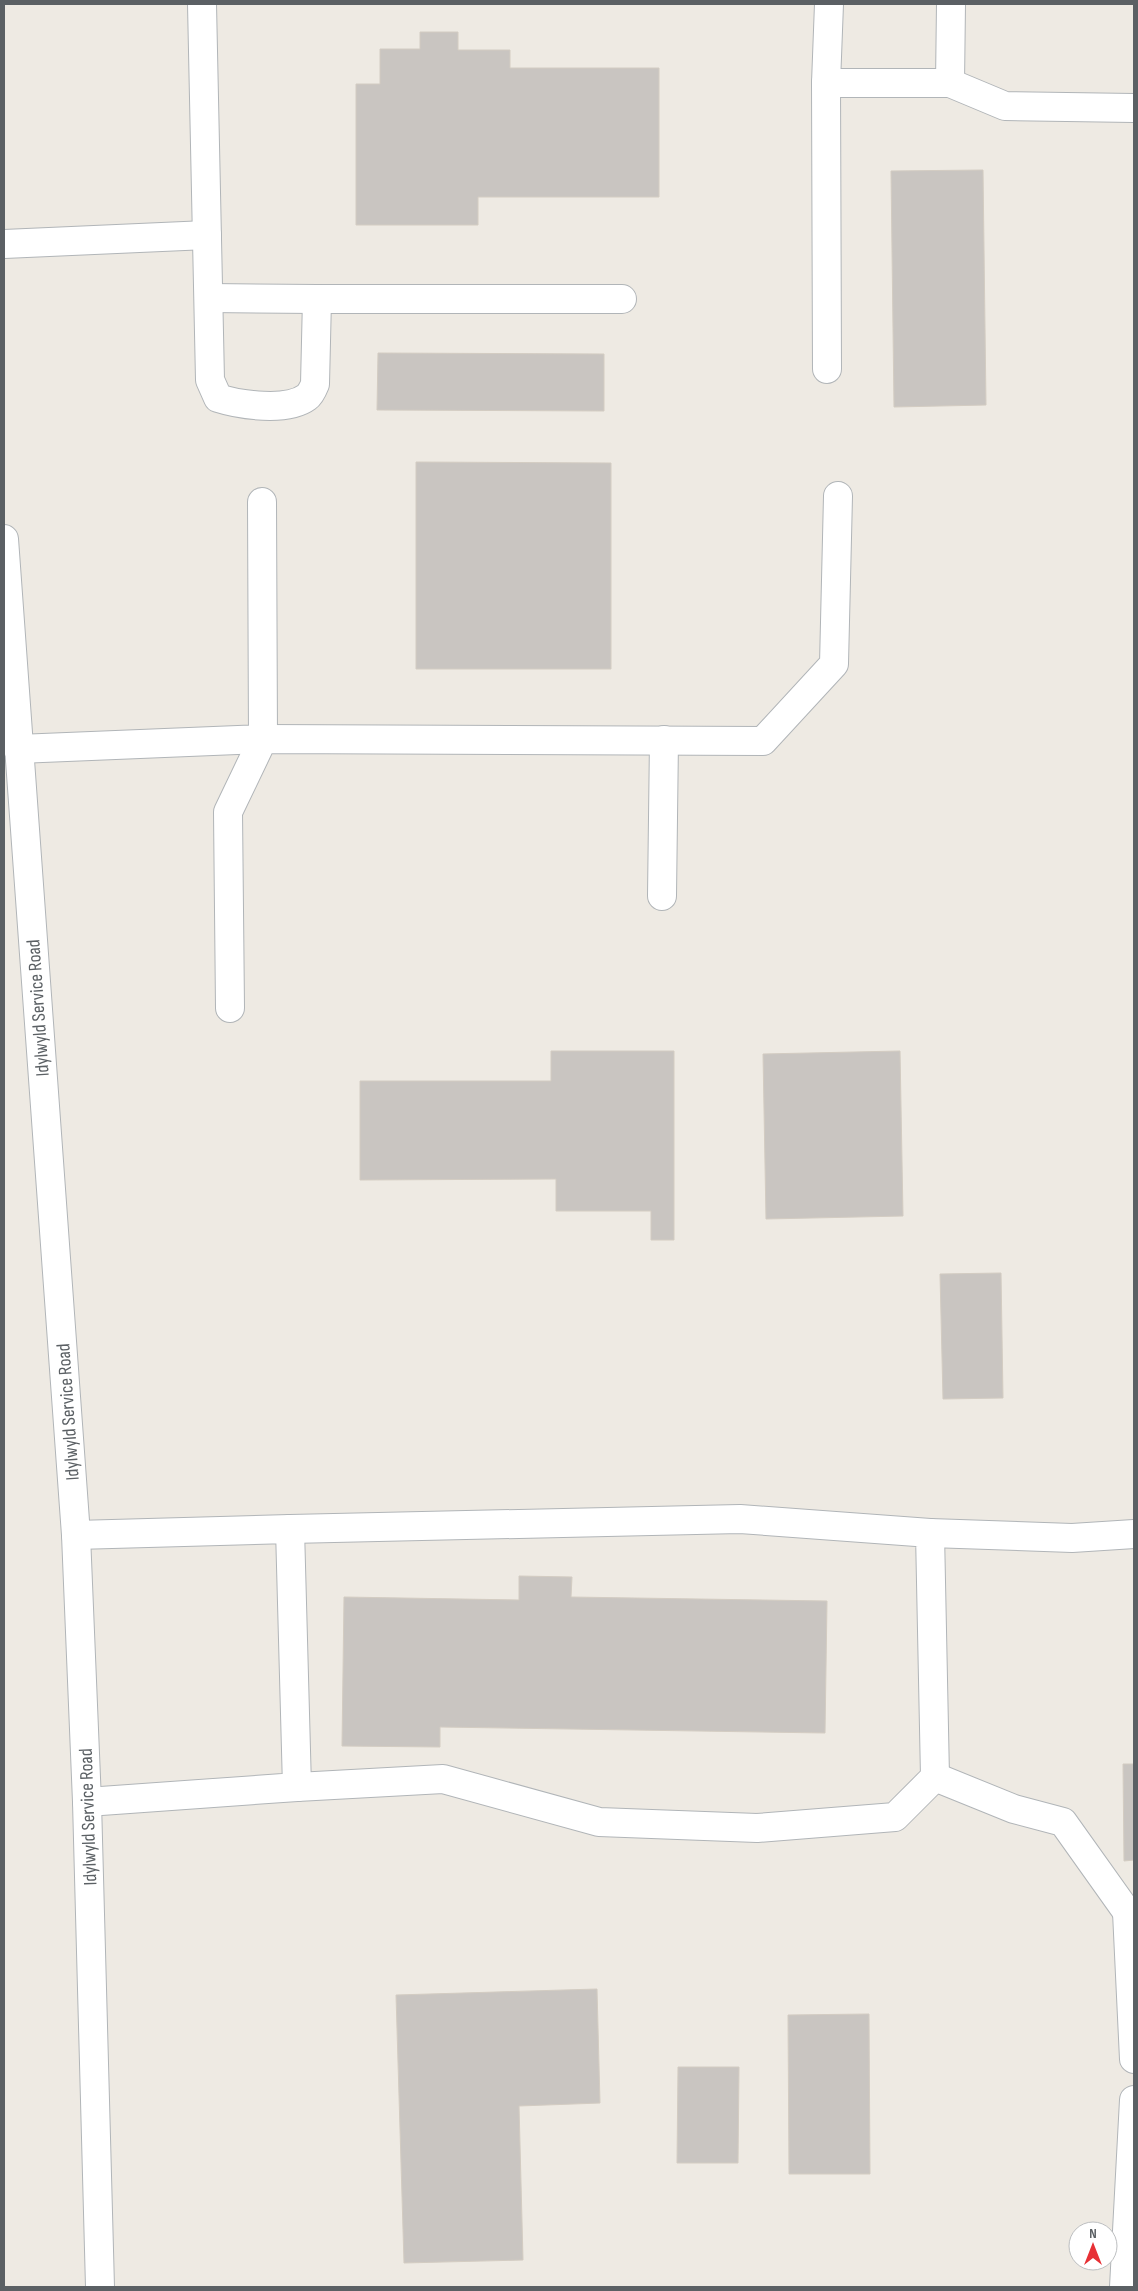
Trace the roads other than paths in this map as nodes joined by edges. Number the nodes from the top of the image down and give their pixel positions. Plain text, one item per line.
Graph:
1 (202, 4) edge
2 (829, 4) edge
3 (952, 4) edge
4 (826, 83) junction
5 (950, 83) junction
6 (1134, 108) edge
7 (207, 235) junction
8 (4, 244) edge
9 (209, 298) junction
10 (317, 299) junction
11 (622, 299) dead end
12 (827, 369) dead end
13 (838, 496) dead end
14 (262, 502) dead end
15 (4, 539) edge
16 (263, 739) junction
17 (664, 740) junction
18 (18, 749) junction
19 (662, 896) dead end
20 (230, 1008) dead end
21 (290, 1529) junction
22 (930, 1533) junction
23 (1134, 1534) edge
24 (76, 1535) junction
25 (935, 1777) junction
26 (297, 1787) junction
27 (87, 1802) junction
28 (1131, 1913) edge
29 (1134, 2058) edge
30 (1134, 2100) edge
31 (100, 2287) edge
32 (1124, 2287) edge

1 - 7 street
2 - 4 street
3 - 5 street
4 - 5 street
4 - 12 street
5 - 6 street
7 - 8 street
7 - 9 street
9 - 10 street
9 - 10 street
10 - 11 street
13 - 17 street
14 - 16 street
15 - 18 street, Idylwyld Service Road
16 - 17 street
16 - 18 street
16 - 20 street
17 - 19 street
18 - 24 street, Idylwyld Service Road
21 - 22 street
21 - 24 street
21 - 26 street
22 - 23 street
22 - 25 street
24 - 27 street, Idylwyld Service Road
25 - 26 street
25 - 28 street
26 - 27 street
27 - 31 street, Idylwyld Service Road
28 - 29 street
30 - 32 street

